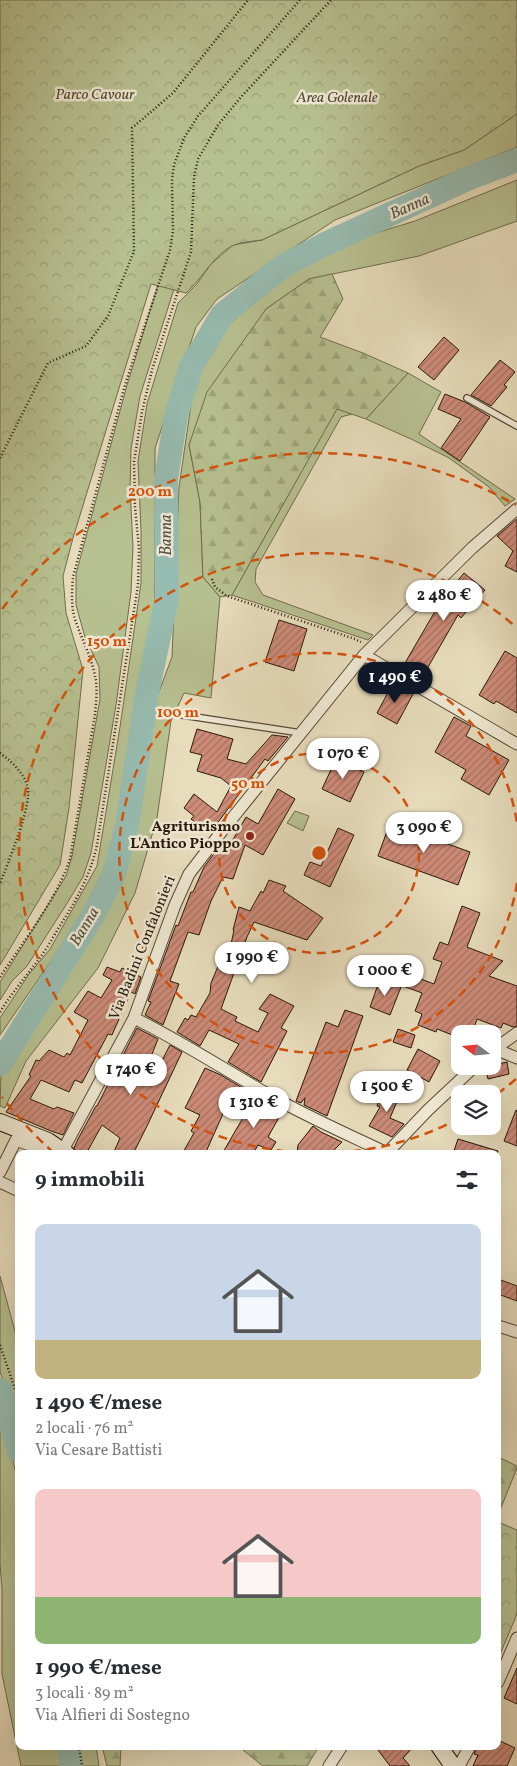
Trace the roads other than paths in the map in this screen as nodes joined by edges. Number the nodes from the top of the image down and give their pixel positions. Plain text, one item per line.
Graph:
1 (467, 398) dead end
2 (517, 426) edge
3 (517, 509) edge
4 (367, 652) junction
5 (182, 715) dead end
6 (302, 733) junction
7 (517, 744) edge
8 (134, 1018) junction
9 (517, 1033) edge
10 (501, 1045) edge
11 (501, 1052) edge
12 (517, 1058) edge
13 (465, 1075) edge
14 (5, 1124) edge
15 (43, 1150) edge
16 (62, 1150) edge
17 (66, 1150) edge
18 (381, 1150) edge
19 (390, 1150) edge
20 (0, 1172) edge
21 (0, 1182) edge
22 (15, 1189) edge
23 (501, 1327) edge
24 (517, 1332) edge
25 (517, 1638) edge
26 (501, 1675) edge
27 (339, 1750) edge
28 (441, 1750) edge
29 (468, 1750) edge
30 (329, 1766) edge
31 (454, 1766) edge
32 (459, 1766) edge

1 - 2 lane
3 - 4 street, Via Badini Confalonieri
4 - 6 street, Via Badini Confalonieri
4 - 7 street
5 - 6 lane
6 - 8 street, Via Badini Confalonieri
8 - 17 street, Via Badini Confalonieri
8 - 18 street
9 - 10 street
11 - 12 street
13 - 19 street
14 - 16 street
15 - 20 street
21 - 22 street
23 - 24 street
25 - 26 street
27 - 30 street
28 - 31 street
29 - 32 street

